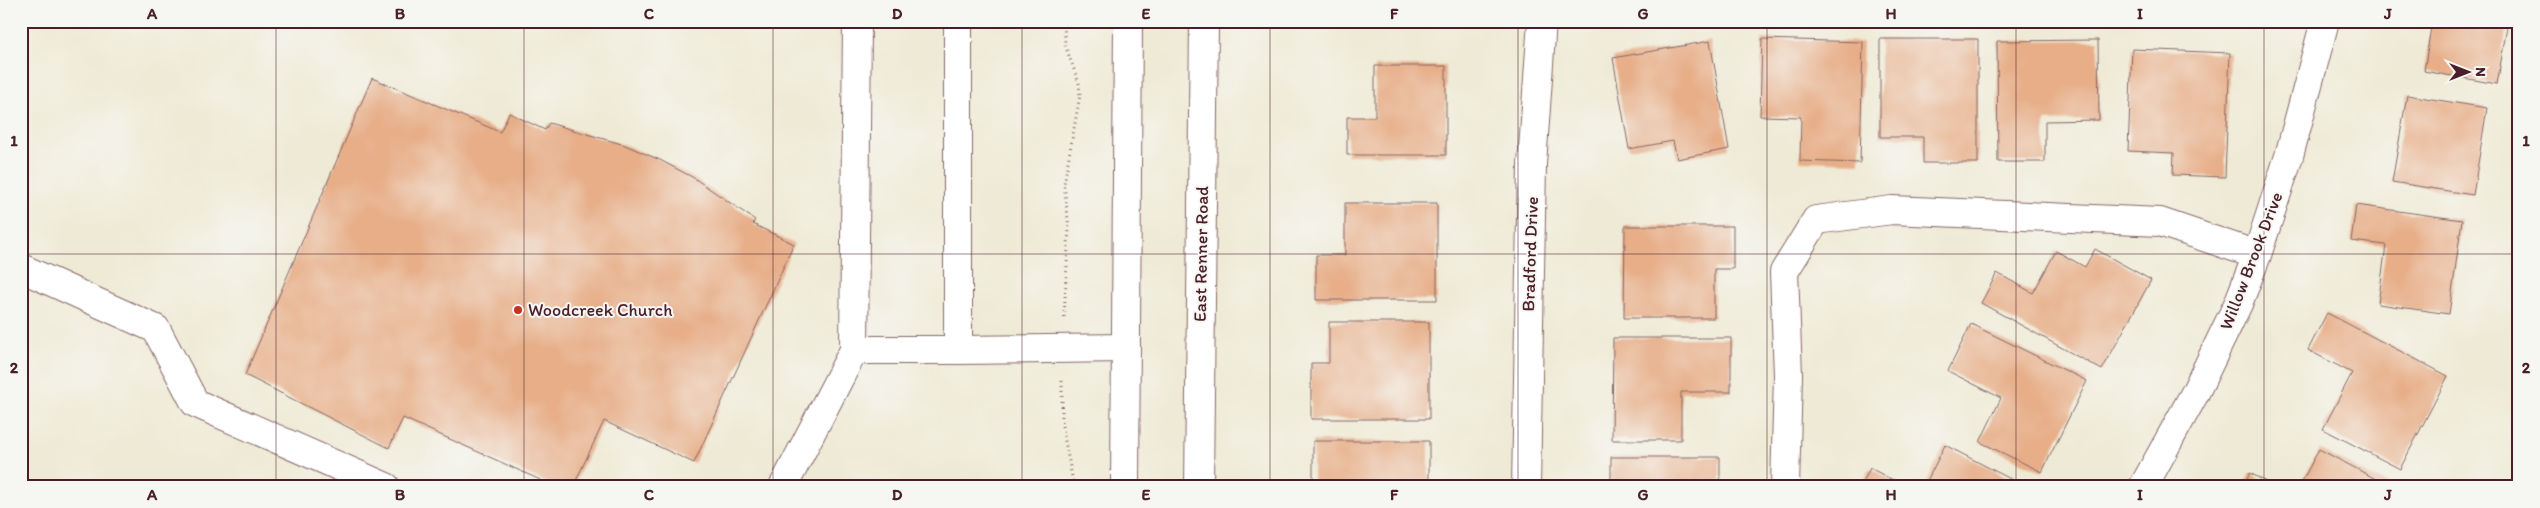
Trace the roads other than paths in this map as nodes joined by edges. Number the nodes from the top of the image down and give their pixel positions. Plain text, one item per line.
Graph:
1 (857, 21) edge
2 (958, 21) edge
3 (1128, 21) edge
4 (1204, 21) edge
5 (1542, 21) edge
6 (2325, 21) edge
7 (2257, 254) junction
8 (21, 268) edge
9 (1126, 348) junction
10 (854, 350) junction
11 (958, 350) junction
12 (386, 487) edge
13 (783, 487) edge
14 (1125, 487) edge
15 (1200, 487) edge
16 (1526, 487) edge
17 (1786, 487) edge
18 (2143, 487) edge

1 - 10 street
2 - 11 street
3 - 9 street
4 - 15 street, East Renner Road
5 - 16 street, Bradford Drive
6 - 7 street, Willow Brook Drive
7 - 17 street
7 - 18 street, Willow Brook Drive
8 - 12 street
9 - 11 street
9 - 14 street
10 - 11 street
10 - 13 street

